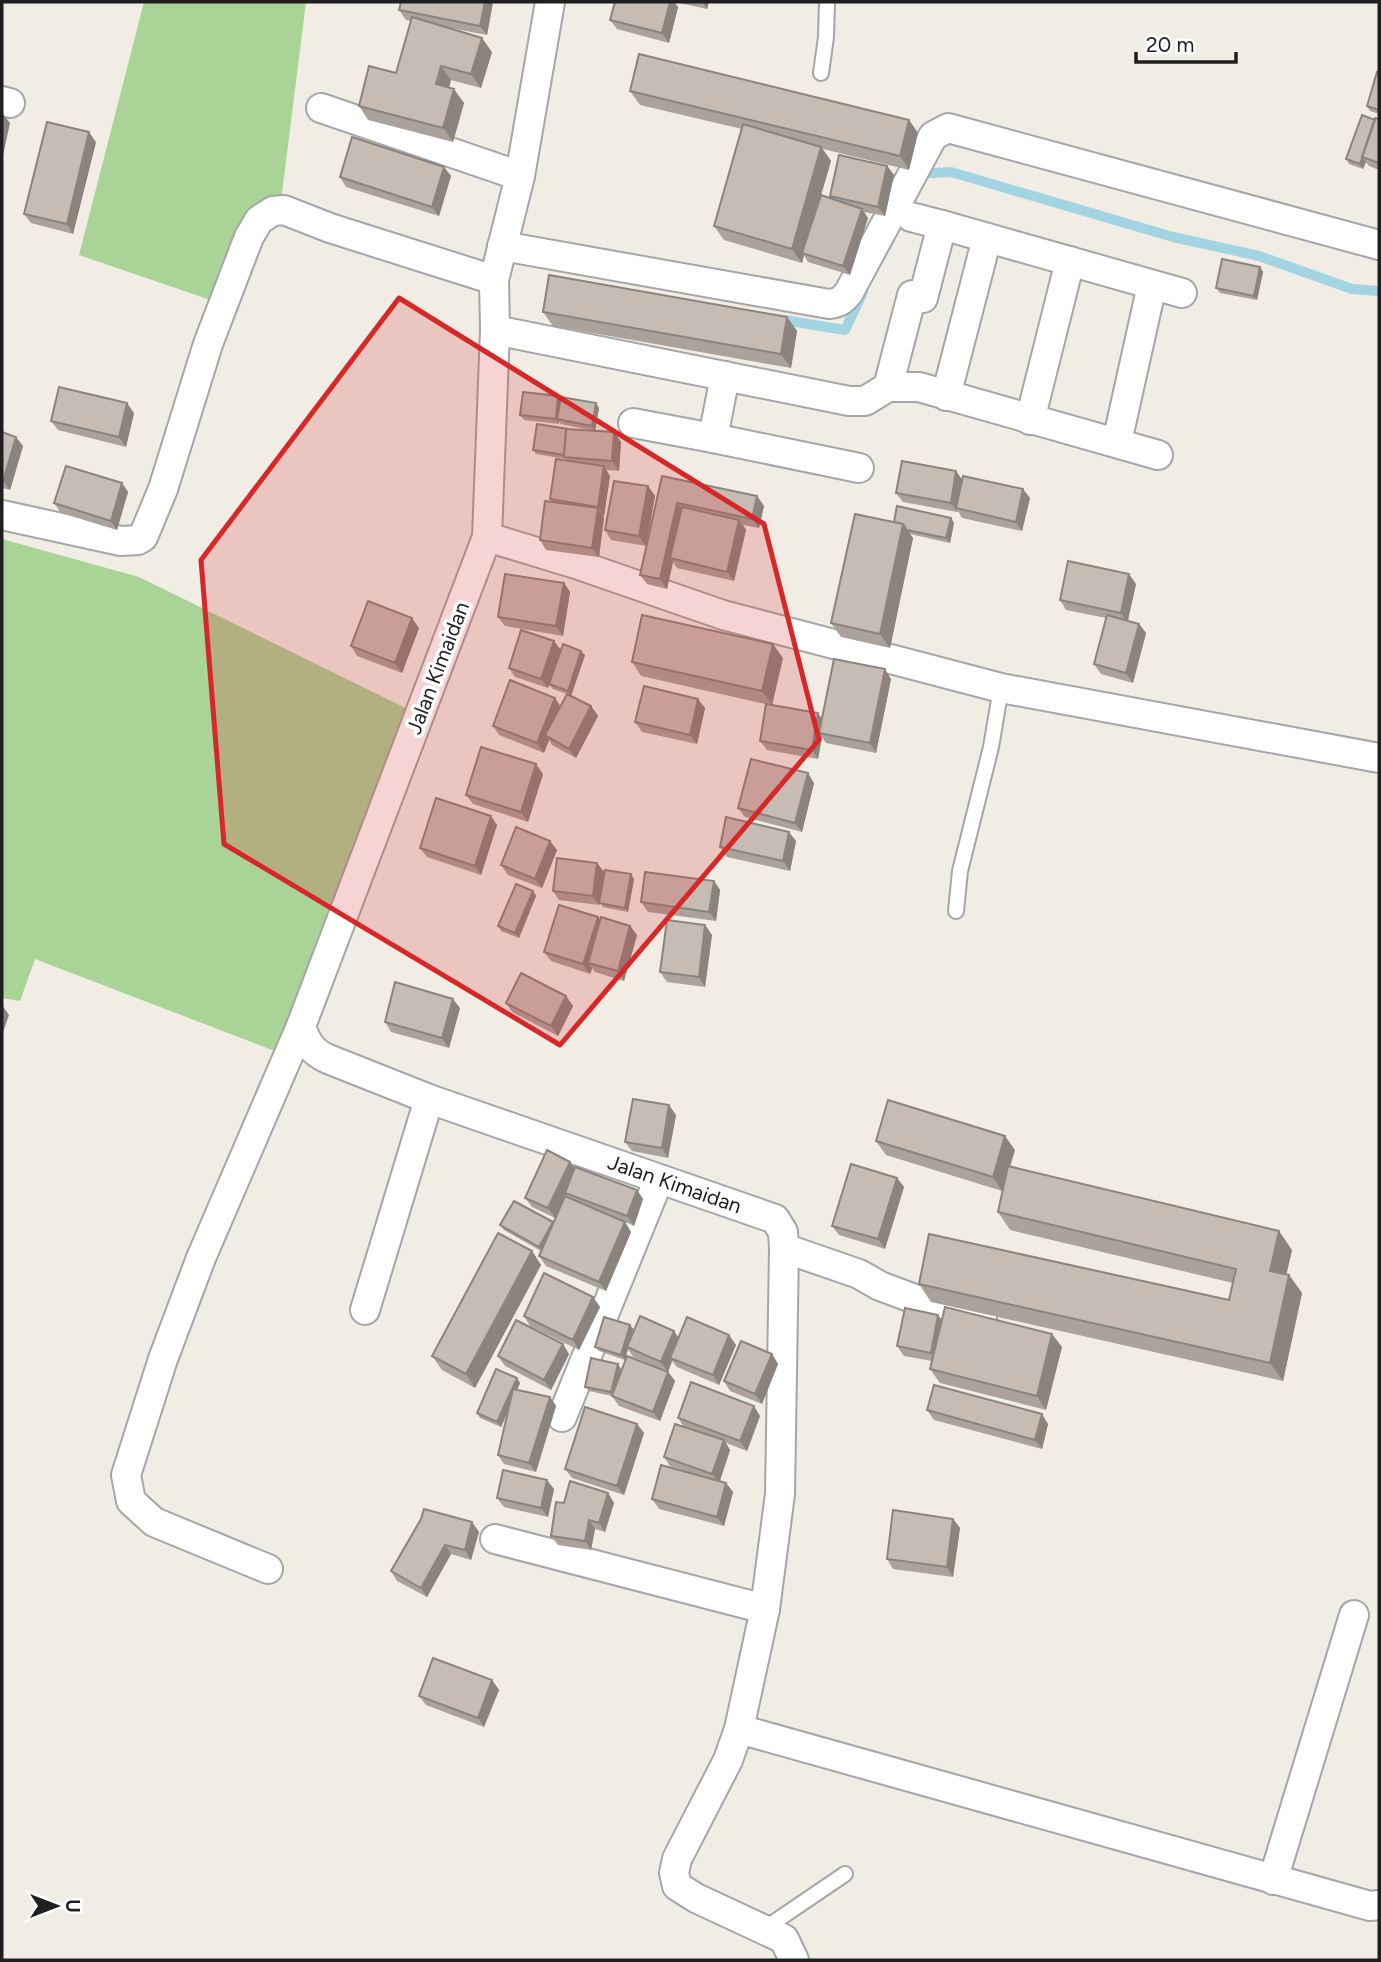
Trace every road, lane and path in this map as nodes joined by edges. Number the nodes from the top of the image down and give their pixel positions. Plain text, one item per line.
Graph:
1 (550, 2) edge
2 (827, 2) edge
3 (821, 73) dead end
4 (321, 108) dead end
5 (520, 176) junction
6 (911, 218) dead end
7 (942, 225) junction
8 (987, 238) junction
9 (1379, 245) edge
10 (502, 246) junction
11 (1070, 261) junction
12 (494, 280) junction
13 (1153, 285) junction
14 (1182, 293) dead end
15 (495, 330) junction
16 (725, 376) junction
17 (888, 387) junction
18 (946, 396) junction
19 (1030, 420) junction
20 (633, 423) dead end
21 (713, 438) junction
22 (1117, 442) junction
23 (1158, 455) dead end
24 (859, 468) dead end
25 (2, 515) edge
26 (488, 537) junction
27 (1001, 688) junction
28 (1379, 758) edge
29 (956, 911) dead end
30 (301, 1026) junction
31 (429, 1099) junction
32 (659, 1179) junction
33 (784, 1248) junction
34 (365, 1310) dead end
35 (1010, 1325) edge
36 (562, 1417) dead end
37 (495, 1539) dead end
38 (268, 1569) dead end
39 (765, 1609) junction
40 (1354, 1615) dead end
41 (739, 1729) junction
42 (845, 1874) dead end
43 (1273, 1880) junction
44 (1379, 1905) edge
45 (764, 1929) junction
46 (794, 1960) edge

1 - 5 street, Jalan Kimaidan
2 - 3 lane
4 - 5 street
5 - 10 street, Jalan Kimaidan
6 - 7 street
7 - 8 street
7 - 17 street
8 - 11 street
8 - 18 street
9 - 10 street
10 - 12 street, Jalan Kimaidan
11 - 13 street
11 - 19 street
12 - 15 street, Jalan Kimaidan
12 - 25 street
13 - 14 street
13 - 22 street
15 - 16 street
15 - 26 street, Jalan Kimaidan
16 - 17 street
16 - 21 street
17 - 18 street
18 - 19 street
19 - 22 street
20 - 21 street
21 - 24 street
22 - 23 street
26 - 27 street
26 - 30 street, Jalan Kimaidan
27 - 28 street
27 - 29 lane
30 - 31 street, Jalan Kimaidan
30 - 38 street
31 - 32 street, Jalan Kimaidan
31 - 34 street
32 - 33 street, Jalan Kimaidan
32 - 36 street
33 - 35 street
33 - 39 street, Jalan Kimaidan
37 - 39 street
39 - 41 street, Jalan Kimaidan
40 - 43 street
41 - 43 street
41 - 45 street, Jalan Kimaidan
42 - 45 lane
43 - 44 street
45 - 46 street, Jalan Kimaidan

